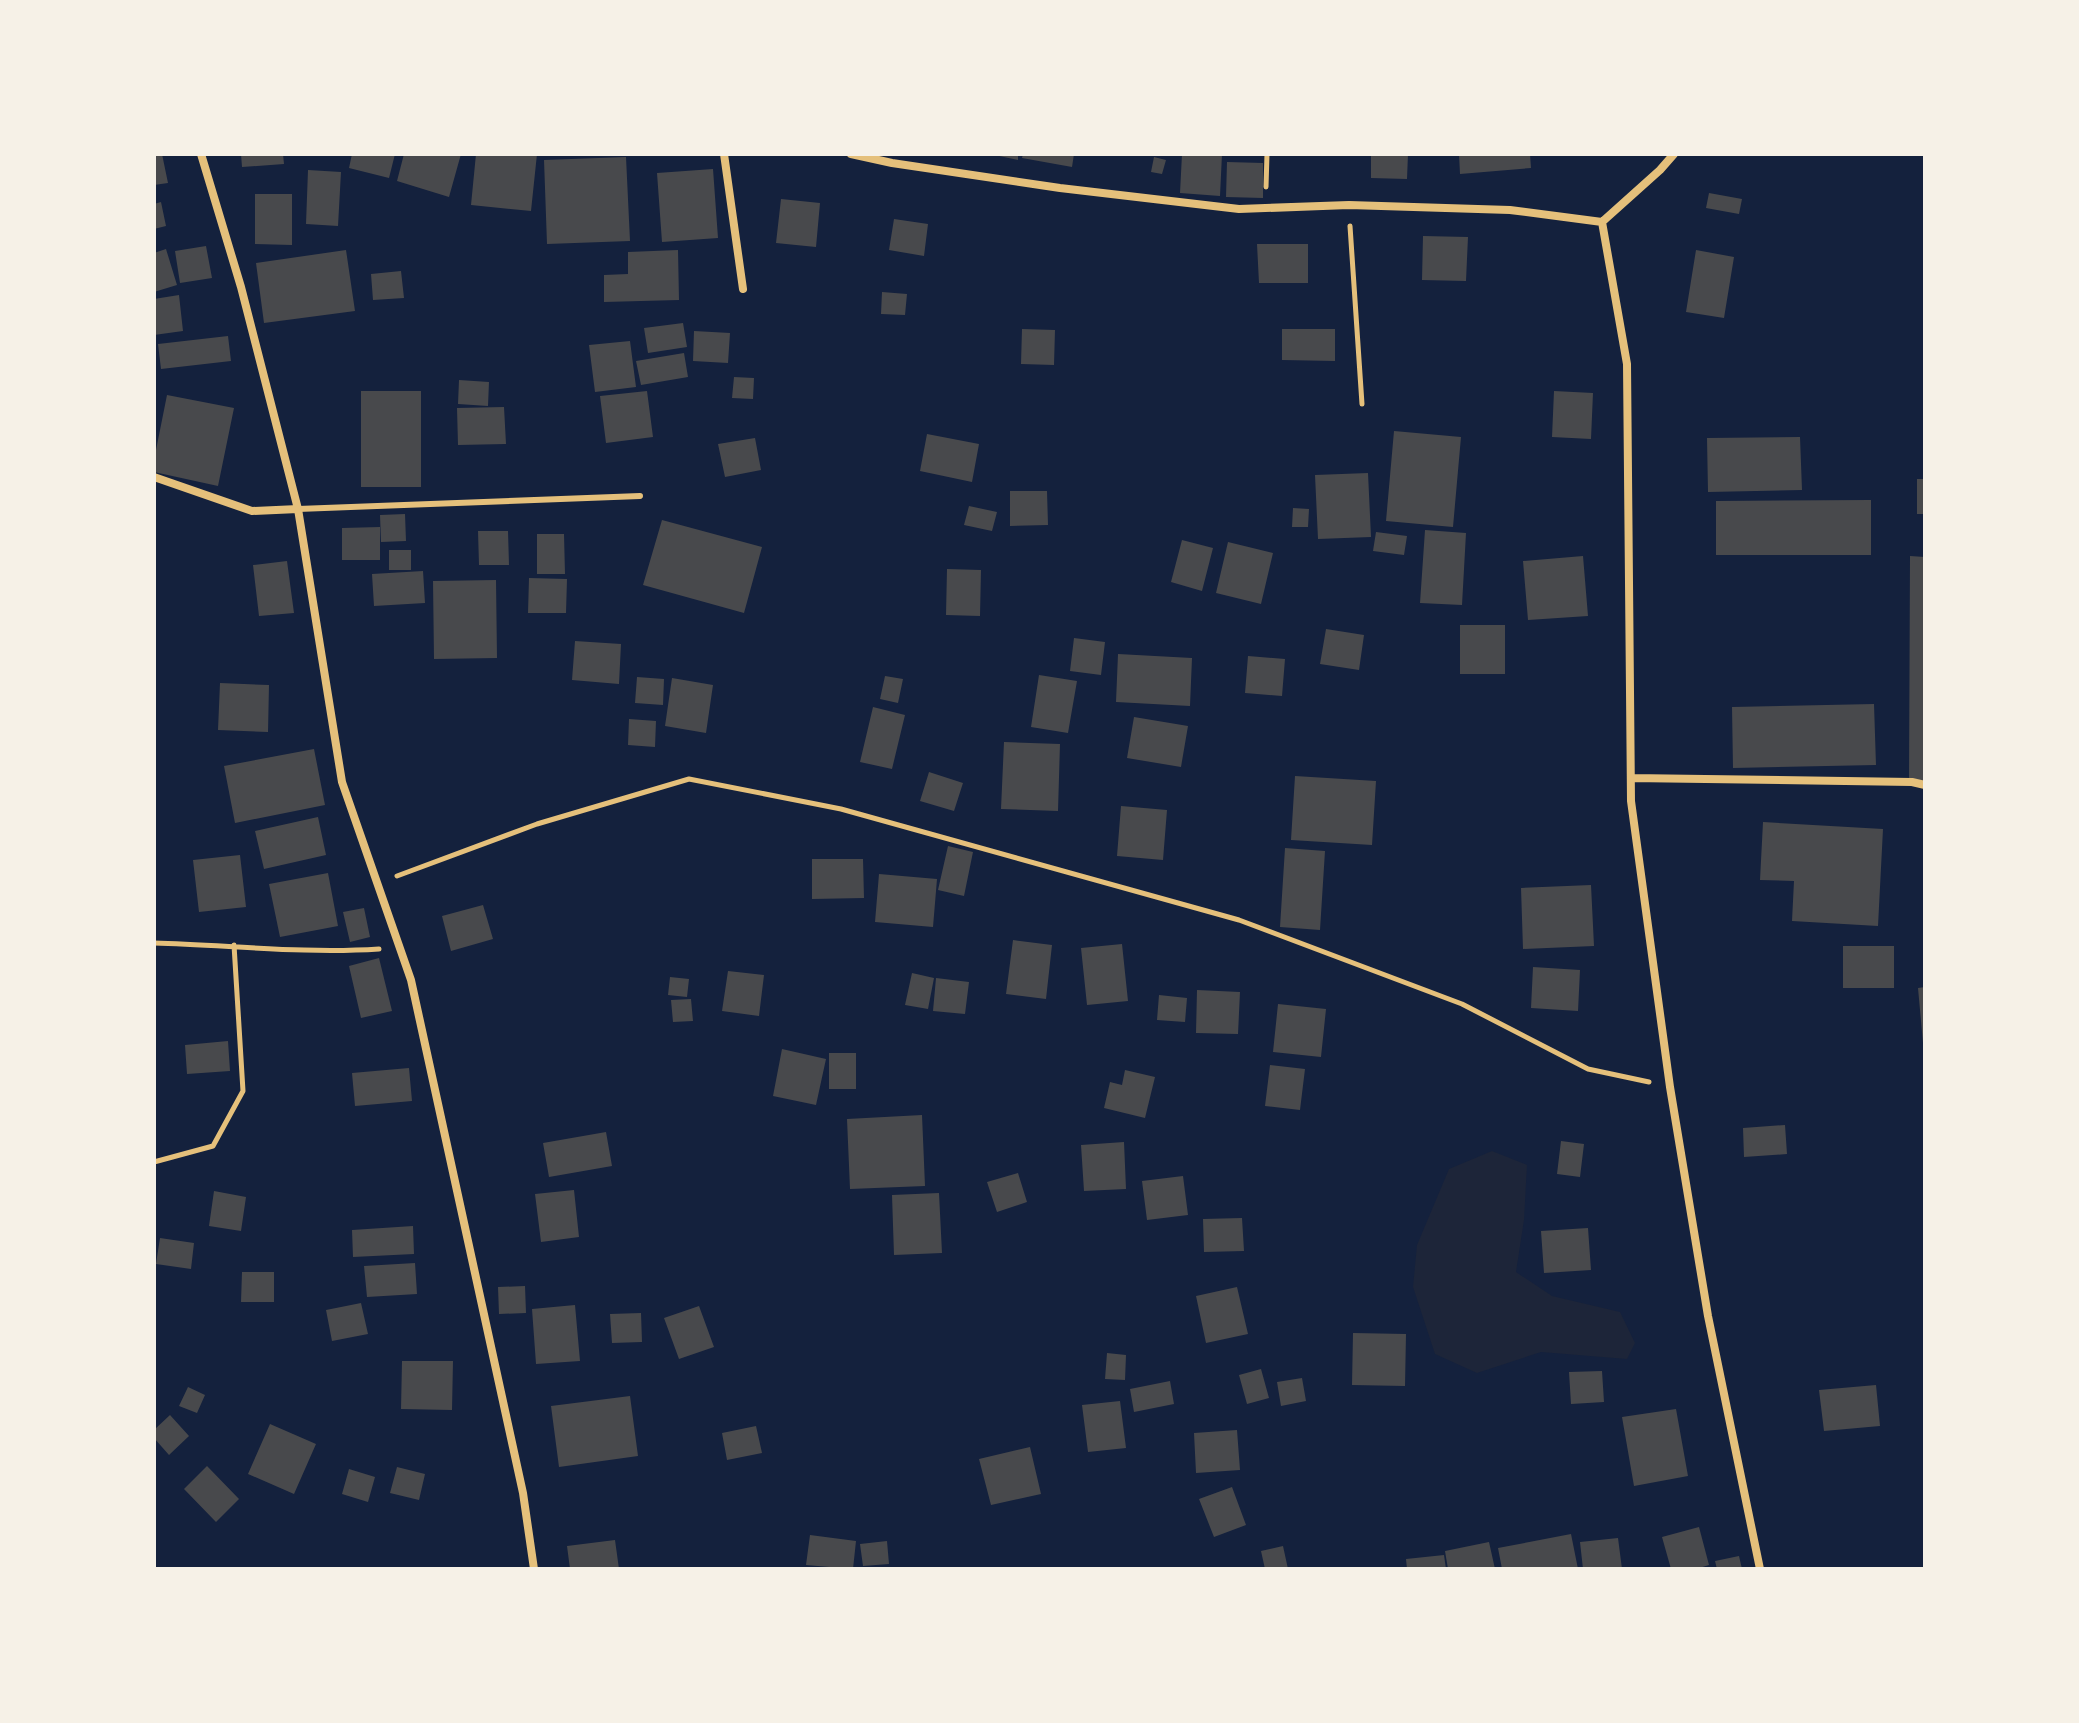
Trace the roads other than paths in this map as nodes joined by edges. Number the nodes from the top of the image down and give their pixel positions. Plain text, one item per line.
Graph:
1 (201, 154) edge
2 (724, 154) edge
3 (851, 154) edge
4 (1674, 154) edge
5 (1602, 222) junction
6 (743, 289) dead end
7 (154, 477) edge
8 (640, 496) dead end
9 (298, 509) junction
10 (1631, 778) junction
11 (1925, 785) edge
12 (534, 1569) edge
13 (1760, 1569) edge

1 - 9 street
2 - 6 street
3 - 5 street
4 - 5 street
5 - 10 street
7 - 9 street
8 - 9 lane
9 - 12 street
10 - 11 street
10 - 13 street

